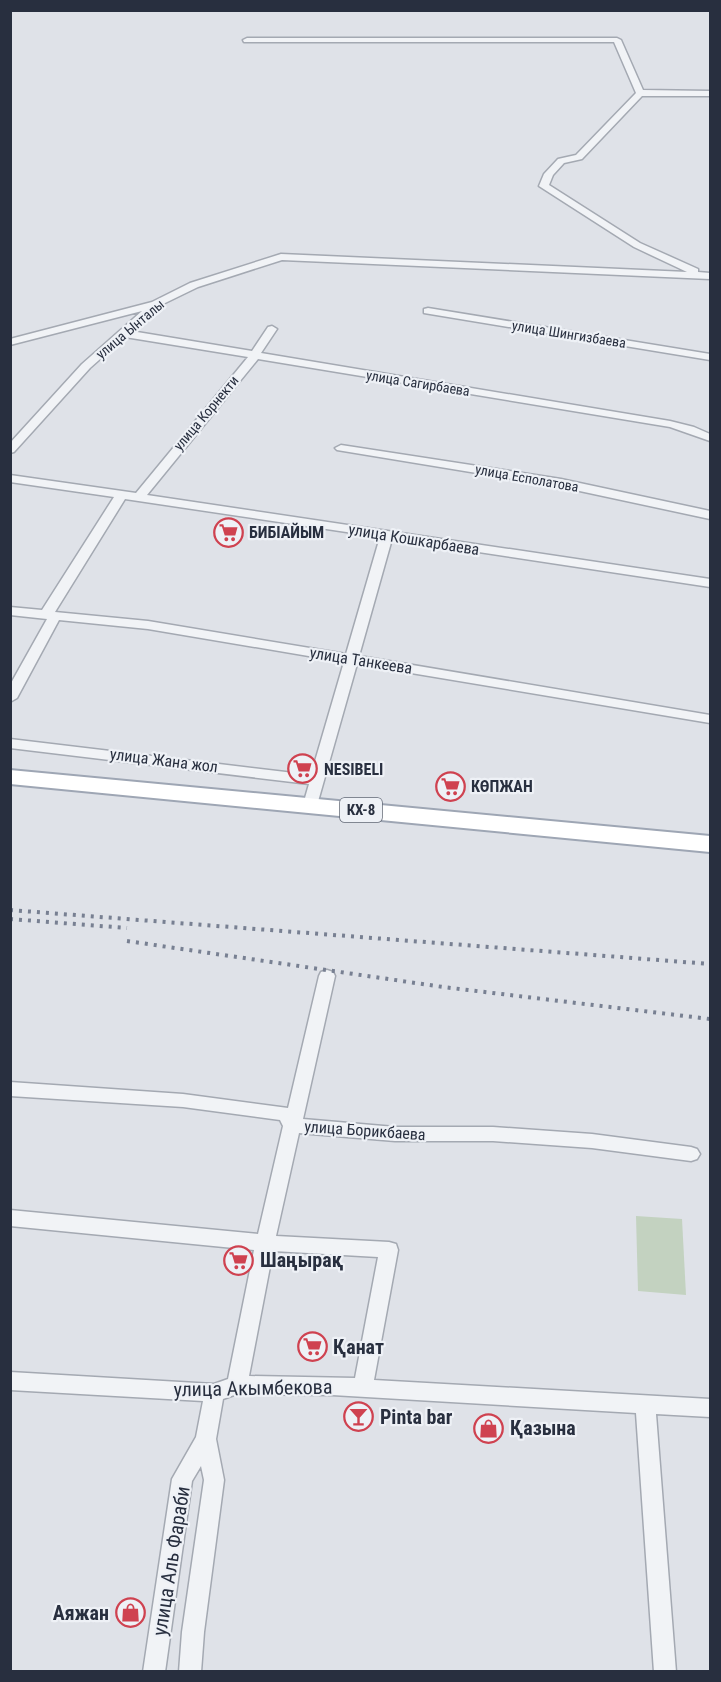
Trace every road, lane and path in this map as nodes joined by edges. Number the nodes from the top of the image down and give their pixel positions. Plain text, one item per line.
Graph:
1 (247, 40) dead end
2 (640, 93) junction
3 (711, 93) edge
4 (711, 276) edge
5 (158, 303) junction
6 (429, 311) dead end
7 (272, 329) dead end
8 (123, 333) junction
9 (10, 342) edge
10 (254, 356) junction
11 (711, 357) edge
12 (711, 438) edge
13 (341, 448) dead end
14 (10, 450) edge
15 (10, 478) edge
16 (121, 495) junction
17 (139, 497) junction
18 (711, 515) edge
19 (387, 535) junction
20 (711, 584) edge
21 (10, 610) edge
22 (51, 615) junction
23 (352, 658) junction
24 (10, 698) edge
25 (711, 719) edge
26 (10, 743) edge
27 (10, 777) edge
28 (317, 780) junction
29 (310, 805) junction
30 (711, 844) edge
31 (327, 976) dead end
32 (10, 1089) edge
33 (292, 1125) junction
34 (691, 1154) dead end
35 (10, 1218) edge
36 (265, 1243) junction
37 (10, 1381) edge
38 (237, 1385) junction
39 (363, 1388) junction
40 (214, 1393) junction
41 (645, 1404) junction
42 (711, 1408) edge
43 (206, 1439) junction
44 (154, 1671) edge
45 (190, 1671) edge
46 (665, 1671) edge

1 - 2 street
2 - 3 street
2 - 4 street
4 - 5 street, улица Ынталы
5 - 8 street, улица Ынталы
5 - 9 street
6 - 11 street, улица Шингизбаева
7 - 10 street, улица Корнекти
8 - 10 street, улица Сагирбаева
8 - 14 street, улица Ынталы
10 - 12 street, улица Сагирбаева
10 - 17 street, улица Корнекти
13 - 18 street, улица Есполатова
15 - 16 street, улица Кошкарбаева
16 - 17 street, улица Кошкарбаева
16 - 22 street
17 - 19 street, улица Кошкарбаева
19 - 20 street, улица Кошкарбаева
19 - 23 street
21 - 22 street, улица Танкеева
22 - 23 street, улица Танкеева
22 - 24 street
23 - 25 street, улица Танкеева
23 - 28 street
26 - 28 street, улица Жана жол
27 - 29 main road, КХ-8
28 - 29 street
29 - 30 main road, КХ-8
31 - 33 street
32 - 33 street, улица Борикбаева
33 - 34 street, улица Борикбаева
33 - 36 street
35 - 36 street
36 - 38 street
36 - 39 street
37 - 40 street, улица Акымбекова
38 - 39 street, улица Акымбекова
38 - 40 street, улица Акымбекова
39 - 41 street, улица Акымбекова
40 - 43 street
41 - 42 street, улица Акымбекова
41 - 46 street
43 - 44 street, улица Аль Фараби
43 - 45 street, улица Аль Фараби

